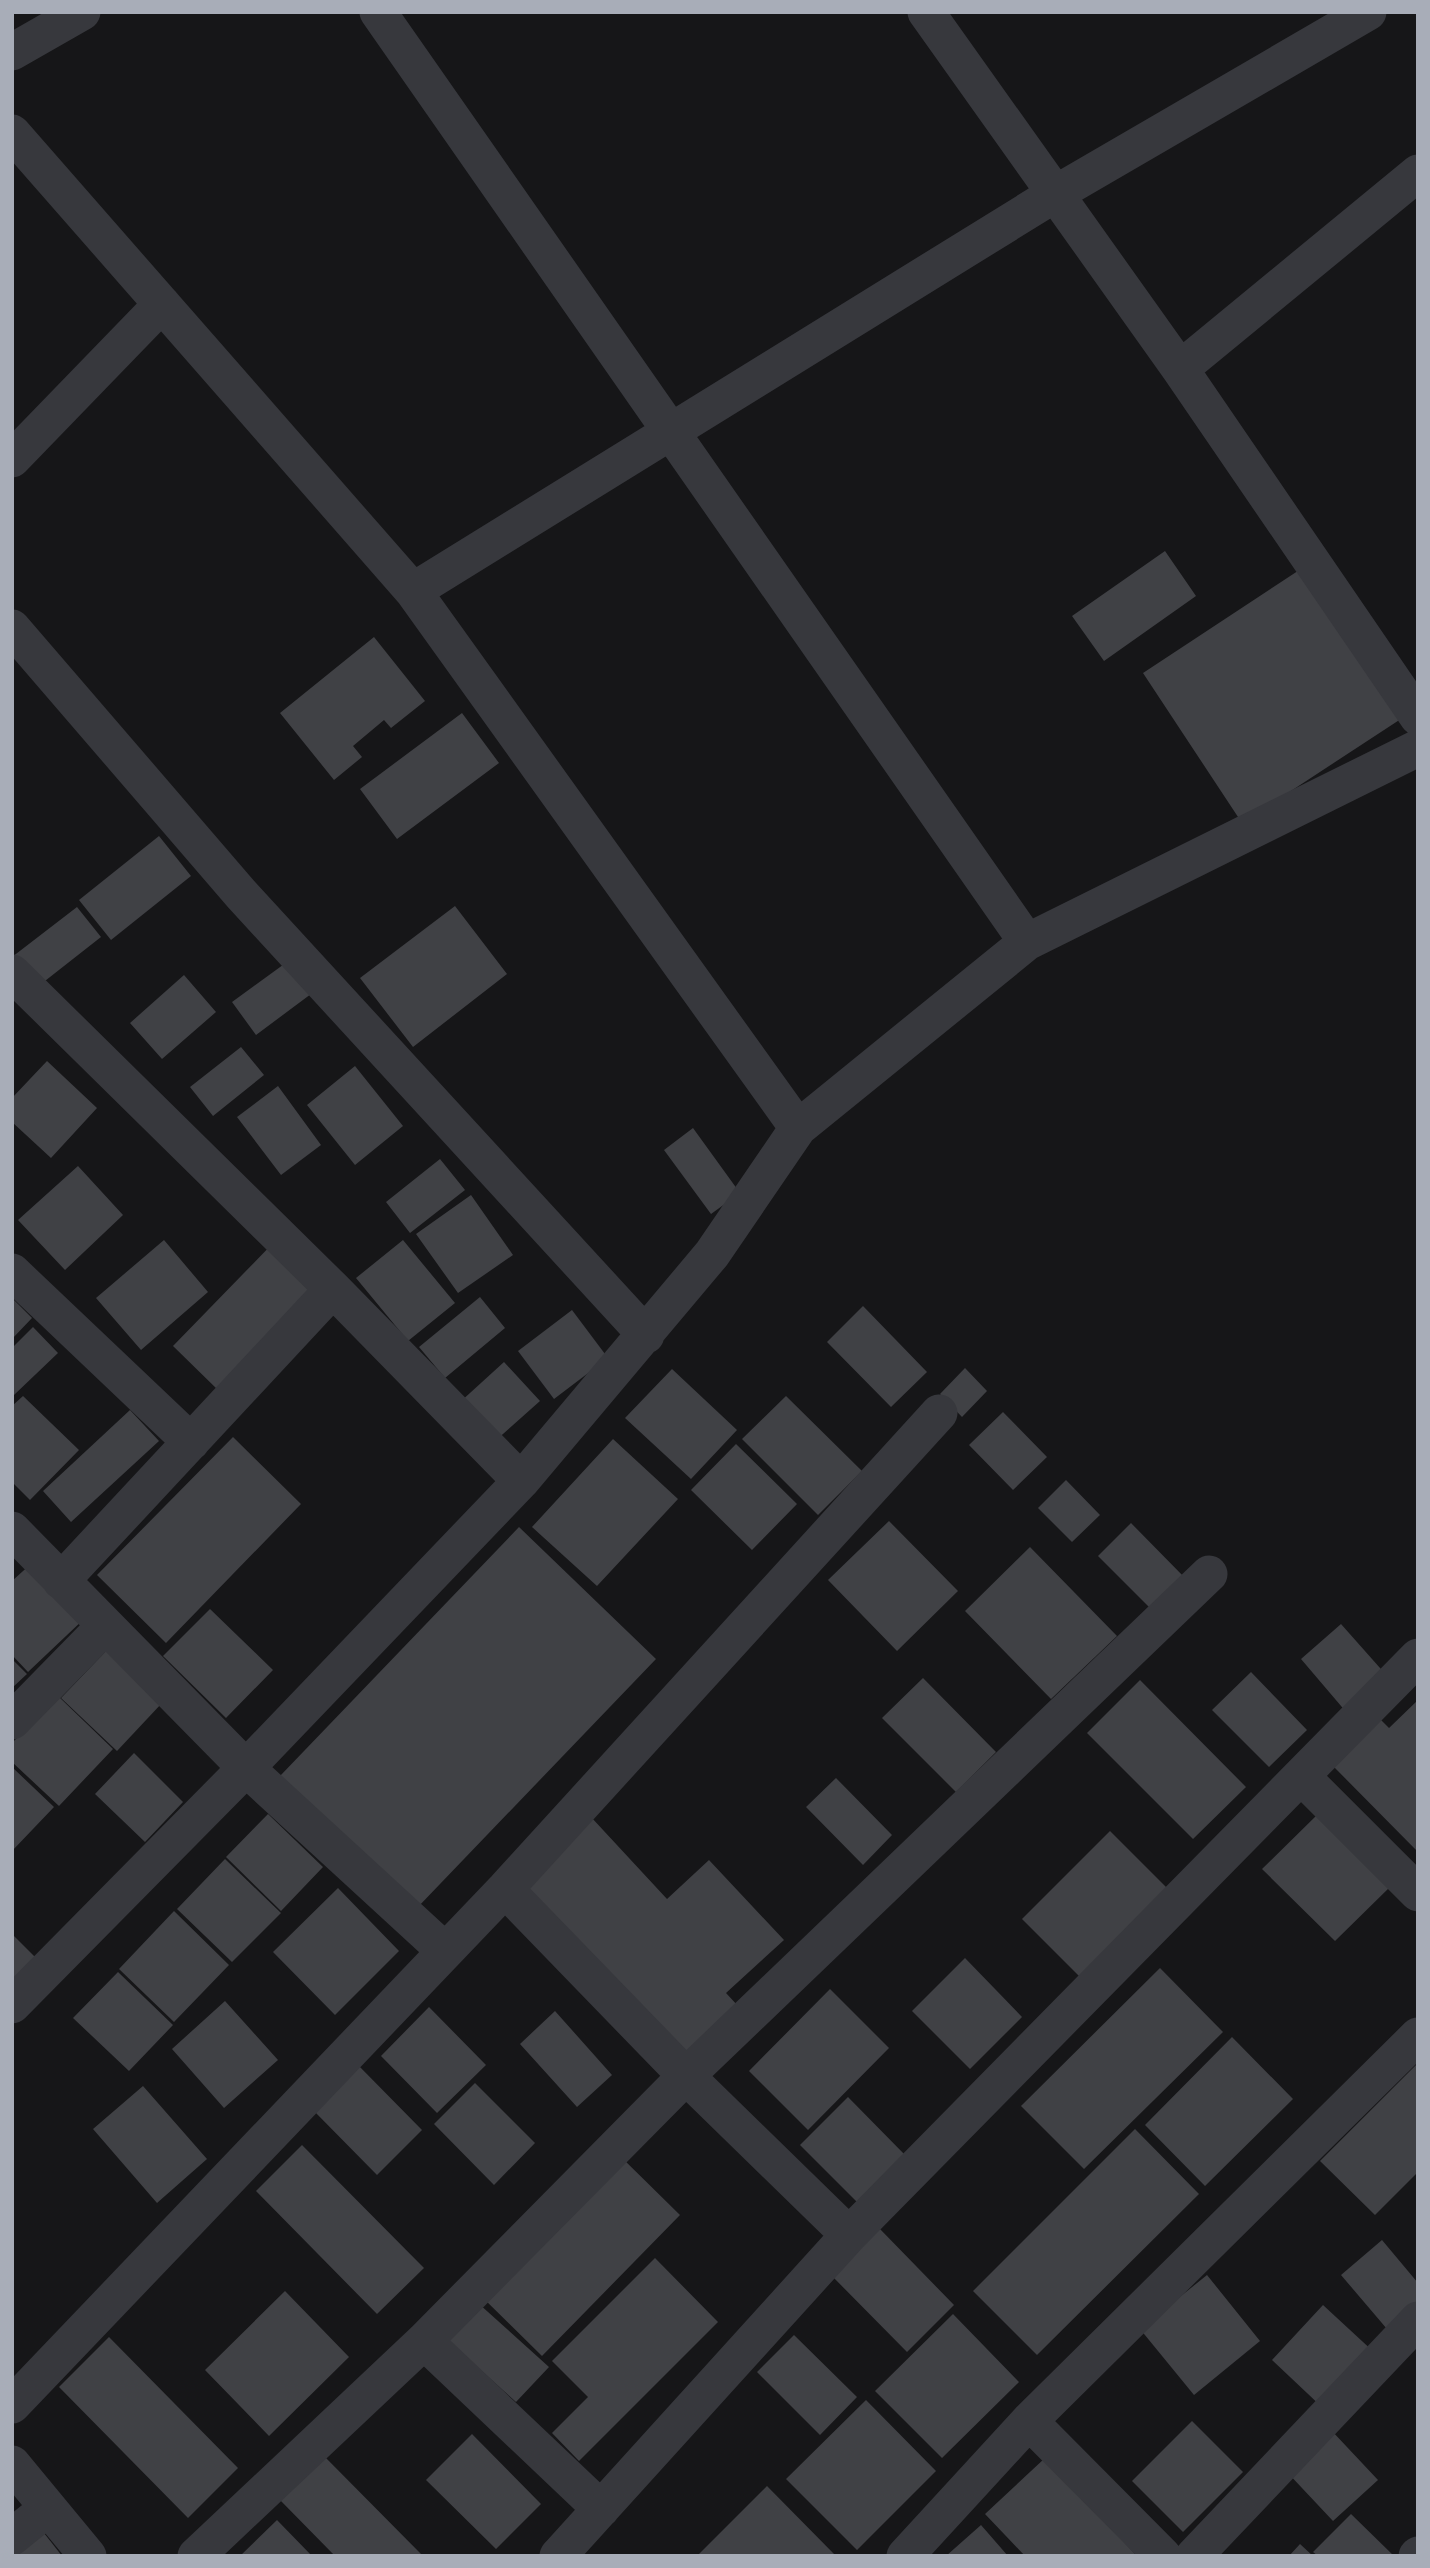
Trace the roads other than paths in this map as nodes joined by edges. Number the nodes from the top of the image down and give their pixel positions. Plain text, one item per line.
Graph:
1 (82, 12) edge
2 (378, 12) edge
3 (926, 12) edge
4 (1368, 12) edge
5 (12, 52) edge
6 (12, 133) edge
7 (1418, 173) edge
8 (1055, 194) junction
9 (162, 304) junction
10 (1180, 369) junction
11 (669, 433) junction
12 (12, 458) edge
13 (413, 591) junction
14 (12, 628) edge
15 (1418, 717) edge
16 (1418, 748) edge
17 (1027, 942) junction
18 (12, 973) edge
19 (798, 1128) junction
20 (12, 1272) edge
21 (332, 1289) junction
22 (646, 1335) junction
23 (939, 1413) dead end
24 (191, 1442) junction
25 (521, 1481) junction
26 (13, 1534) edge
27 (1209, 1574) dead end
28 (61, 1581) junction
29 (105, 1626) junction
30 (1418, 1657) edge
31 (12, 1721) edge
32 (246, 1768) junction
33 (1301, 1776) junction
34 (505, 1889) junction
35 (1418, 1893) edge
36 (444, 1950) junction
37 (12, 2005) edge
38 (1418, 2036) edge
39 (686, 2076) junction
40 (849, 2235) junction
41 (1418, 2320) edge
42 (424, 2341) junction
43 (12, 2405) edge
44 (1029, 2421) junction
45 (12, 2464) edge
46 (48, 2508) junction
47 (601, 2509) junction
48 (12, 2538) edge
49 (88, 2556) edge
50 (195, 2556) edge
51 (558, 2556) edge
52 (905, 2556) edge
53 (1163, 2556) edge
54 (1194, 2556) edge

1 - 5 street
2 - 11 street
3 - 8 street
4 - 8 street
6 - 9 street
7 - 10 street
8 - 10 street
8 - 11 street
9 - 12 street
9 - 13 street
10 - 15 street
11 - 13 street
11 - 17 street
13 - 19 street
14 - 22 street
16 - 17 street
17 - 19 street
18 - 21 street
19 - 22 street
20 - 24 street
21 - 24 street
21 - 25 street
22 - 25 street
23 - 34 street
24 - 28 street
25 - 32 street
26 - 28 street
27 - 39 street
28 - 29 street
29 - 31 street
29 - 32 street
30 - 33 street
32 - 36 street
32 - 37 street
33 - 35 street
33 - 40 street
34 - 36 street
34 - 39 street
36 - 43 street
38 - 44 street
39 - 40 street
39 - 42 street
40 - 47 street
41 - 54 street
42 - 47 street
42 - 50 street
44 - 52 street
44 - 53 street
45 - 46 street
46 - 48 street
46 - 49 street
47 - 51 street

